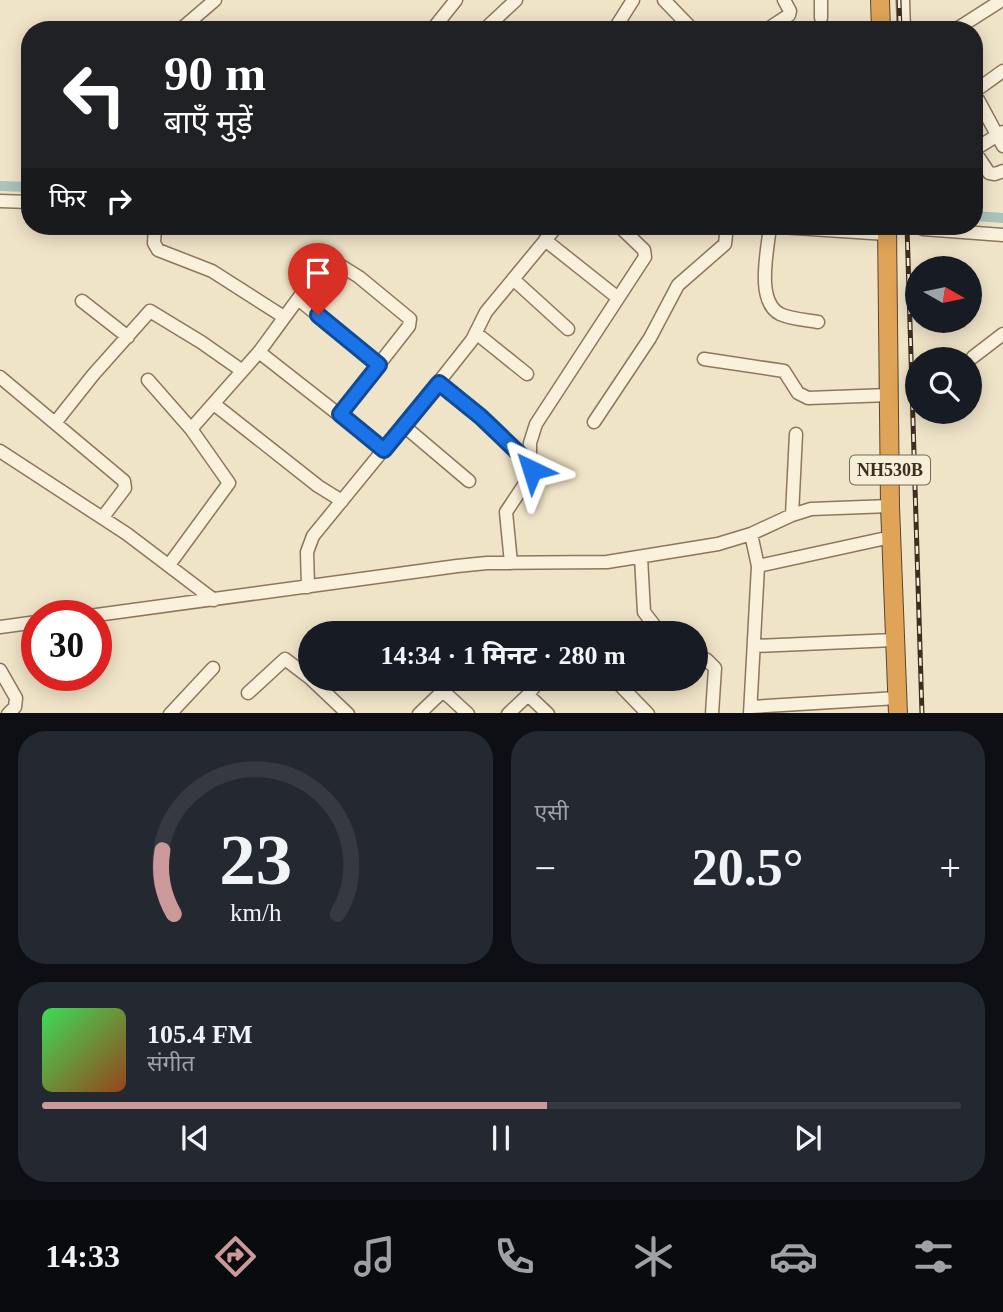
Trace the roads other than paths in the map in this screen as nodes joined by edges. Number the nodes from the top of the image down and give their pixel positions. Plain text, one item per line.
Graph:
1 (215, 0) edge
2 (456, 0) edge
3 (516, 0) edge
4 (664, 0) edge
5 (784, 0) edge
6 (821, 0) edge
7 (880, 0) edge
8 (903, 0) edge
9 (1001, 0) edge
10 (629, 2) edge
11 (821, 18) dead end
12 (190, 21) edge
13 (439, 21) edge
14 (494, 21) edge
15 (619, 21) edge
16 (684, 21) edge
17 (786, 21) edge
18 (881, 21) edge
19 (904, 21) edge
20 (970, 21) edge
21 (1003, 71) edge
22 (983, 86) edge
23 (983, 106) edge
24 (1001, 138) edge
25 (983, 146) edge
26 (983, 163) edge
27 (1003, 171) edge
28 (0, 201) edge
29 (21, 202) edge
30 (983, 234) edge
31 (154, 235) edge
32 (549, 235) edge
33 (627, 235) edge
34 (726, 235) edge
35 (769, 235) edge
36 (887, 235) edge
37 (1003, 235) edge
38 (545, 240) junction
39 (513, 279) junction
40 (618, 298) junction
41 (298, 299) junction
42 (82, 301) dead end
43 (284, 317) junction
44 (818, 322) dead end
45 (568, 330) dead end
46 (475, 334) junction
47 (1003, 334) edge
48 (128, 337) junction
49 (982, 350) edge
50 (259, 352) junction
51 (704, 359) dead end
52 (379, 365) junction
53 (241, 370) junction
54 (527, 374) dead end
55 (0, 377) edge
56 (148, 380) dead end
57 (439, 383) junction
58 (889, 395) junction
59 (214, 404) junction
60 (340, 414) junction
61 (594, 422) dead end
62 (55, 423) junction
63 (404, 426) junction
64 (191, 429) junction
65 (796, 434) dead end
66 (384, 450) junction
67 (0, 451) edge
68 (531, 465) junction
69 (469, 481) dead end
70 (342, 501) junction
71 (890, 506) junction
72 (792, 515) junction
73 (103, 517) junction
74 (751, 534) junction
75 (891, 537) junction
76 (641, 556) junction
77 (511, 563) junction
78 (169, 565) junction
79 (758, 566) junction
80 (309, 587) junction
81 (214, 600) junction
82 (112, 613) edge
83 (651, 621) edge
84 (21, 624) edge
85 (0, 627) edge
86 (894, 640) junction
87 (755, 646) junction
88 (708, 661) edge
89 (213, 668) dead end
90 (298, 668) edge
91 (0, 670) edge
92 (320, 691) edge
93 (531, 691) edge
94 (626, 691) edge
95 (248, 693) dead end
96 (528, 695) junction
97 (898, 706) edge
98 (334, 709) edge
99 (751, 710) edge
100 (8, 713) edge
101 (170, 713) edge
102 (348, 713) edge
103 (419, 713) edge
104 (468, 713) edge
105 (509, 713) edge
106 (548, 713) edge
107 (648, 713) edge
108 (712, 713) edge

1 - 12 street
2 - 13 street
3 - 14 street
4 - 16 street
5 - 17 street
6 - 11 street
7 - 18 highway
8 - 19 street
9 - 20 street
10 - 15 street
21 - 22 street
23 - 24 street
24 - 25 street
26 - 27 street
28 - 29 street
30 - 37 street
31 - 43 street
32 - 38 street
33 - 40 street
34 - 61 street
35 - 44 street
36 - 58 highway, NH530B
38 - 39 street
38 - 40 street
39 - 45 street
39 - 46 street
40 - 68 street
41 - 43 street
41 - 52 street
41 - 52 street
42 - 48 street
43 - 50 street
46 - 54 street
46 - 57 street
47 - 49 street
48 - 53 street
48 - 62 street
50 - 53 street
50 - 60 street
51 - 58 street
52 - 60 street
53 - 59 street
55 - 62 street
56 - 64 street
57 - 63 street
57 - 68 street
58 - 71 highway, NH530B
59 - 64 street
59 - 70 street
60 - 66 street
62 - 73 street
63 - 66 street
63 - 69 street
64 - 78 street
65 - 72 street
66 - 70 street
67 - 73 street
68 - 77 street
70 - 80 street
71 - 72 street
71 - 75 highway, NH530B
72 - 74 street
73 - 78 street
74 - 76 street
74 - 79 street
75 - 79 street
75 - 86 highway, NH530B
76 - 77 street
76 - 83 street
77 - 80 street
78 - 81 street
79 - 87 street
80 - 81 street
81 - 82 street
84 - 85 street
86 - 87 street
86 - 97 highway, NH530B
87 - 99 street
88 - 108 street
89 - 101 street
90 - 95 street
91 - 100 street
92 - 98 street
93 - 96 street
94 - 107 street
96 - 105 street
96 - 106 street
97 - 99 street
98 - 102 street
103 - 104 street

